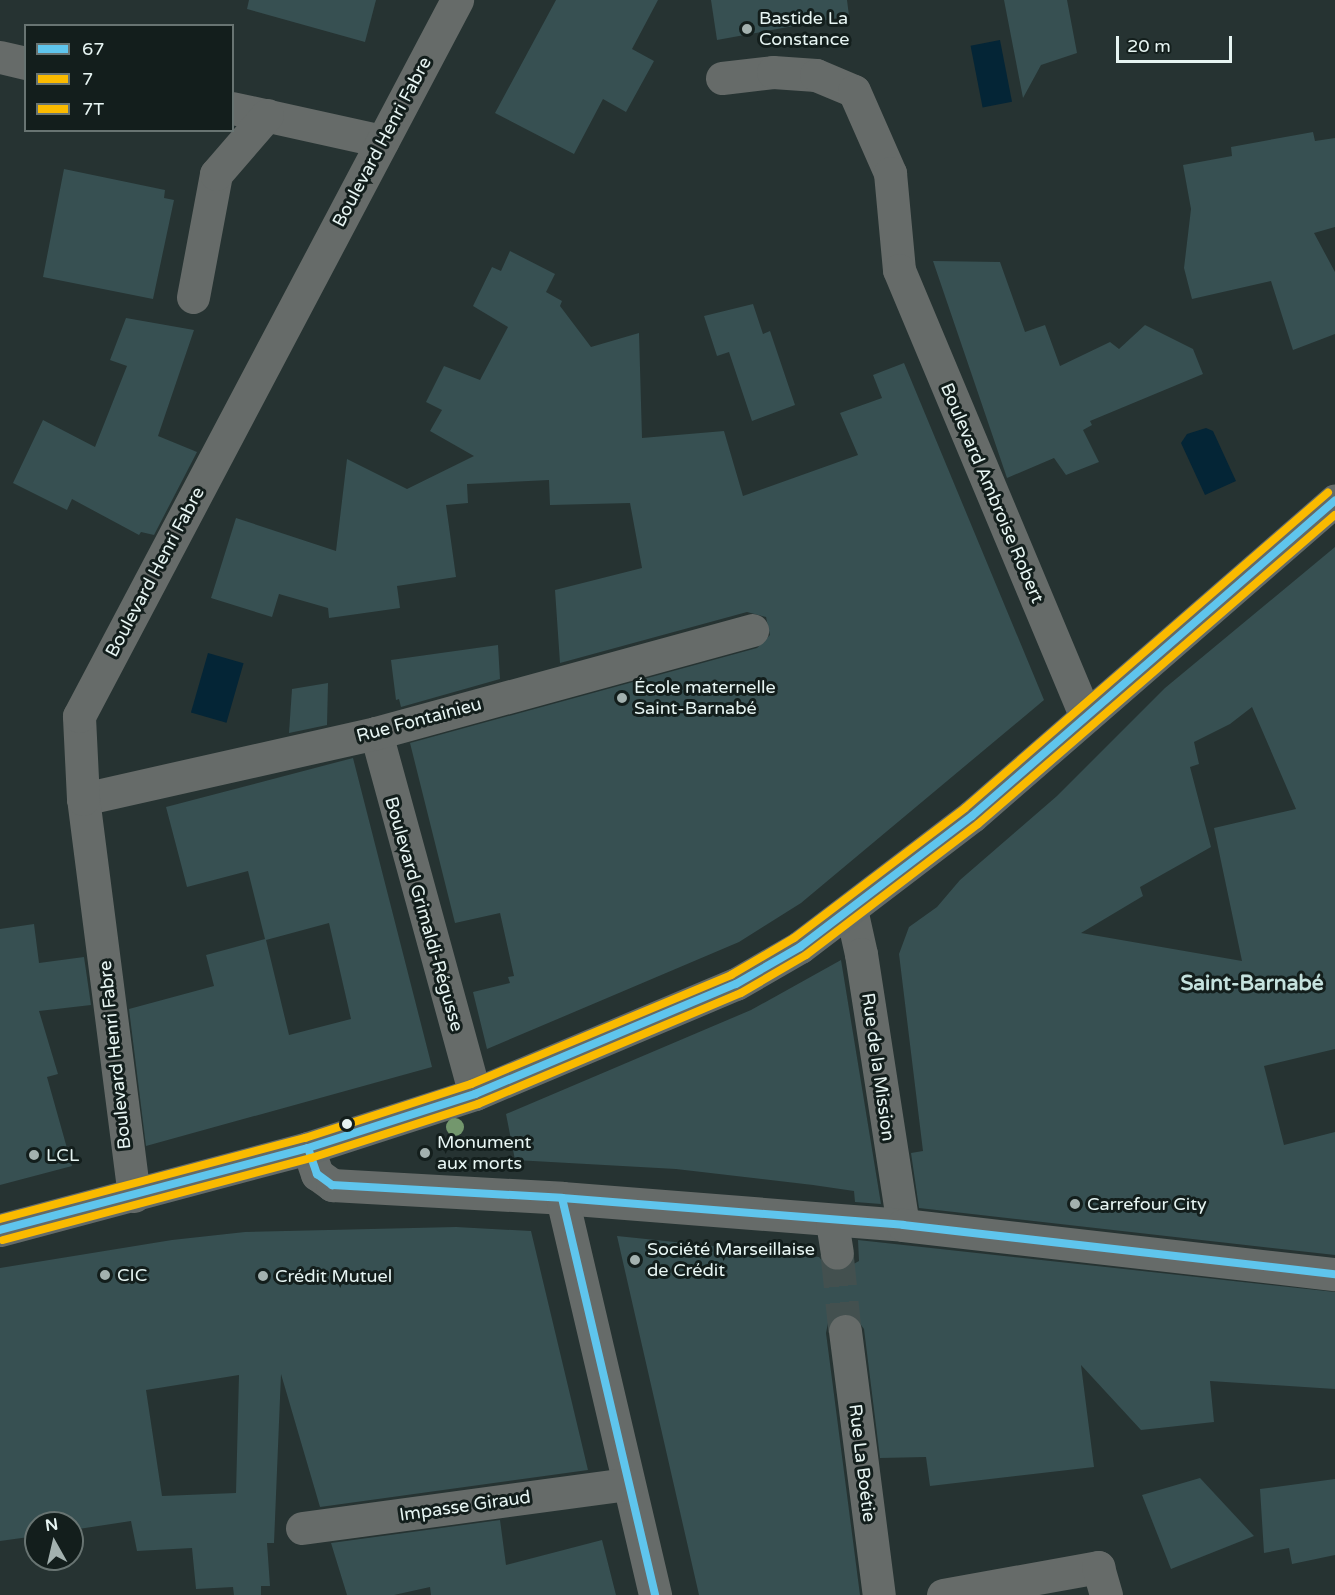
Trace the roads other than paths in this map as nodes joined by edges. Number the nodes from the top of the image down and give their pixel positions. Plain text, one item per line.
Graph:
1 (457, 0) edge
2 (0, 57) edge
3 (24, 63) edge
4 (722, 78) dead end
5 (234, 108) edge
6 (267, 115) junction
7 (382, 141) junction
8 (194, 297) dead end
9 (1335, 501) edge
10 (752, 630) dead end
11 (1086, 716) junction
12 (376, 733) junction
13 (83, 799) junction
14 (851, 909) junction
15 (475, 1094) junction
16 (308, 1148) junction
17 (134, 1196) junction
18 (562, 1198) junction
19 (903, 1226) junction
20 (0, 1230) edge
21 (1335, 1274) edge
22 (845, 1330) tunnel mouth
23 (628, 1484) junction
24 (302, 1527) dead end
25 (655, 1595) edge
26 (879, 1595) edge
27 (943, 1595) edge
28 (1106, 1595) edge

1 - 7 street, Boulevard Henri Fabre
2 - 3 street
4 - 11 street, Boulevard Ambroise Robert
5 - 6 street
6 - 7 street
6 - 8 street
7 - 13 street, Boulevard Henri Fabre
9 - 11 main road
10 - 12 street, Rue Fontainieu
11 - 14 main road
12 - 13 street, Rue Fontainieu
12 - 15 street, Boulevard Grimaldi-Régusse
13 - 17 street, Boulevard Henri Fabre
14 - 15 main road
14 - 19 street, Rue de la Mission
15 - 16 main road
16 - 17 main road
16 - 18 street
17 - 20 main road
18 - 19 street
18 - 23 street
19 - 21 street
22 - 26 street, Rue La Boétie
23 - 24 street, Impasse Giraud
23 - 25 street
27 - 28 street

